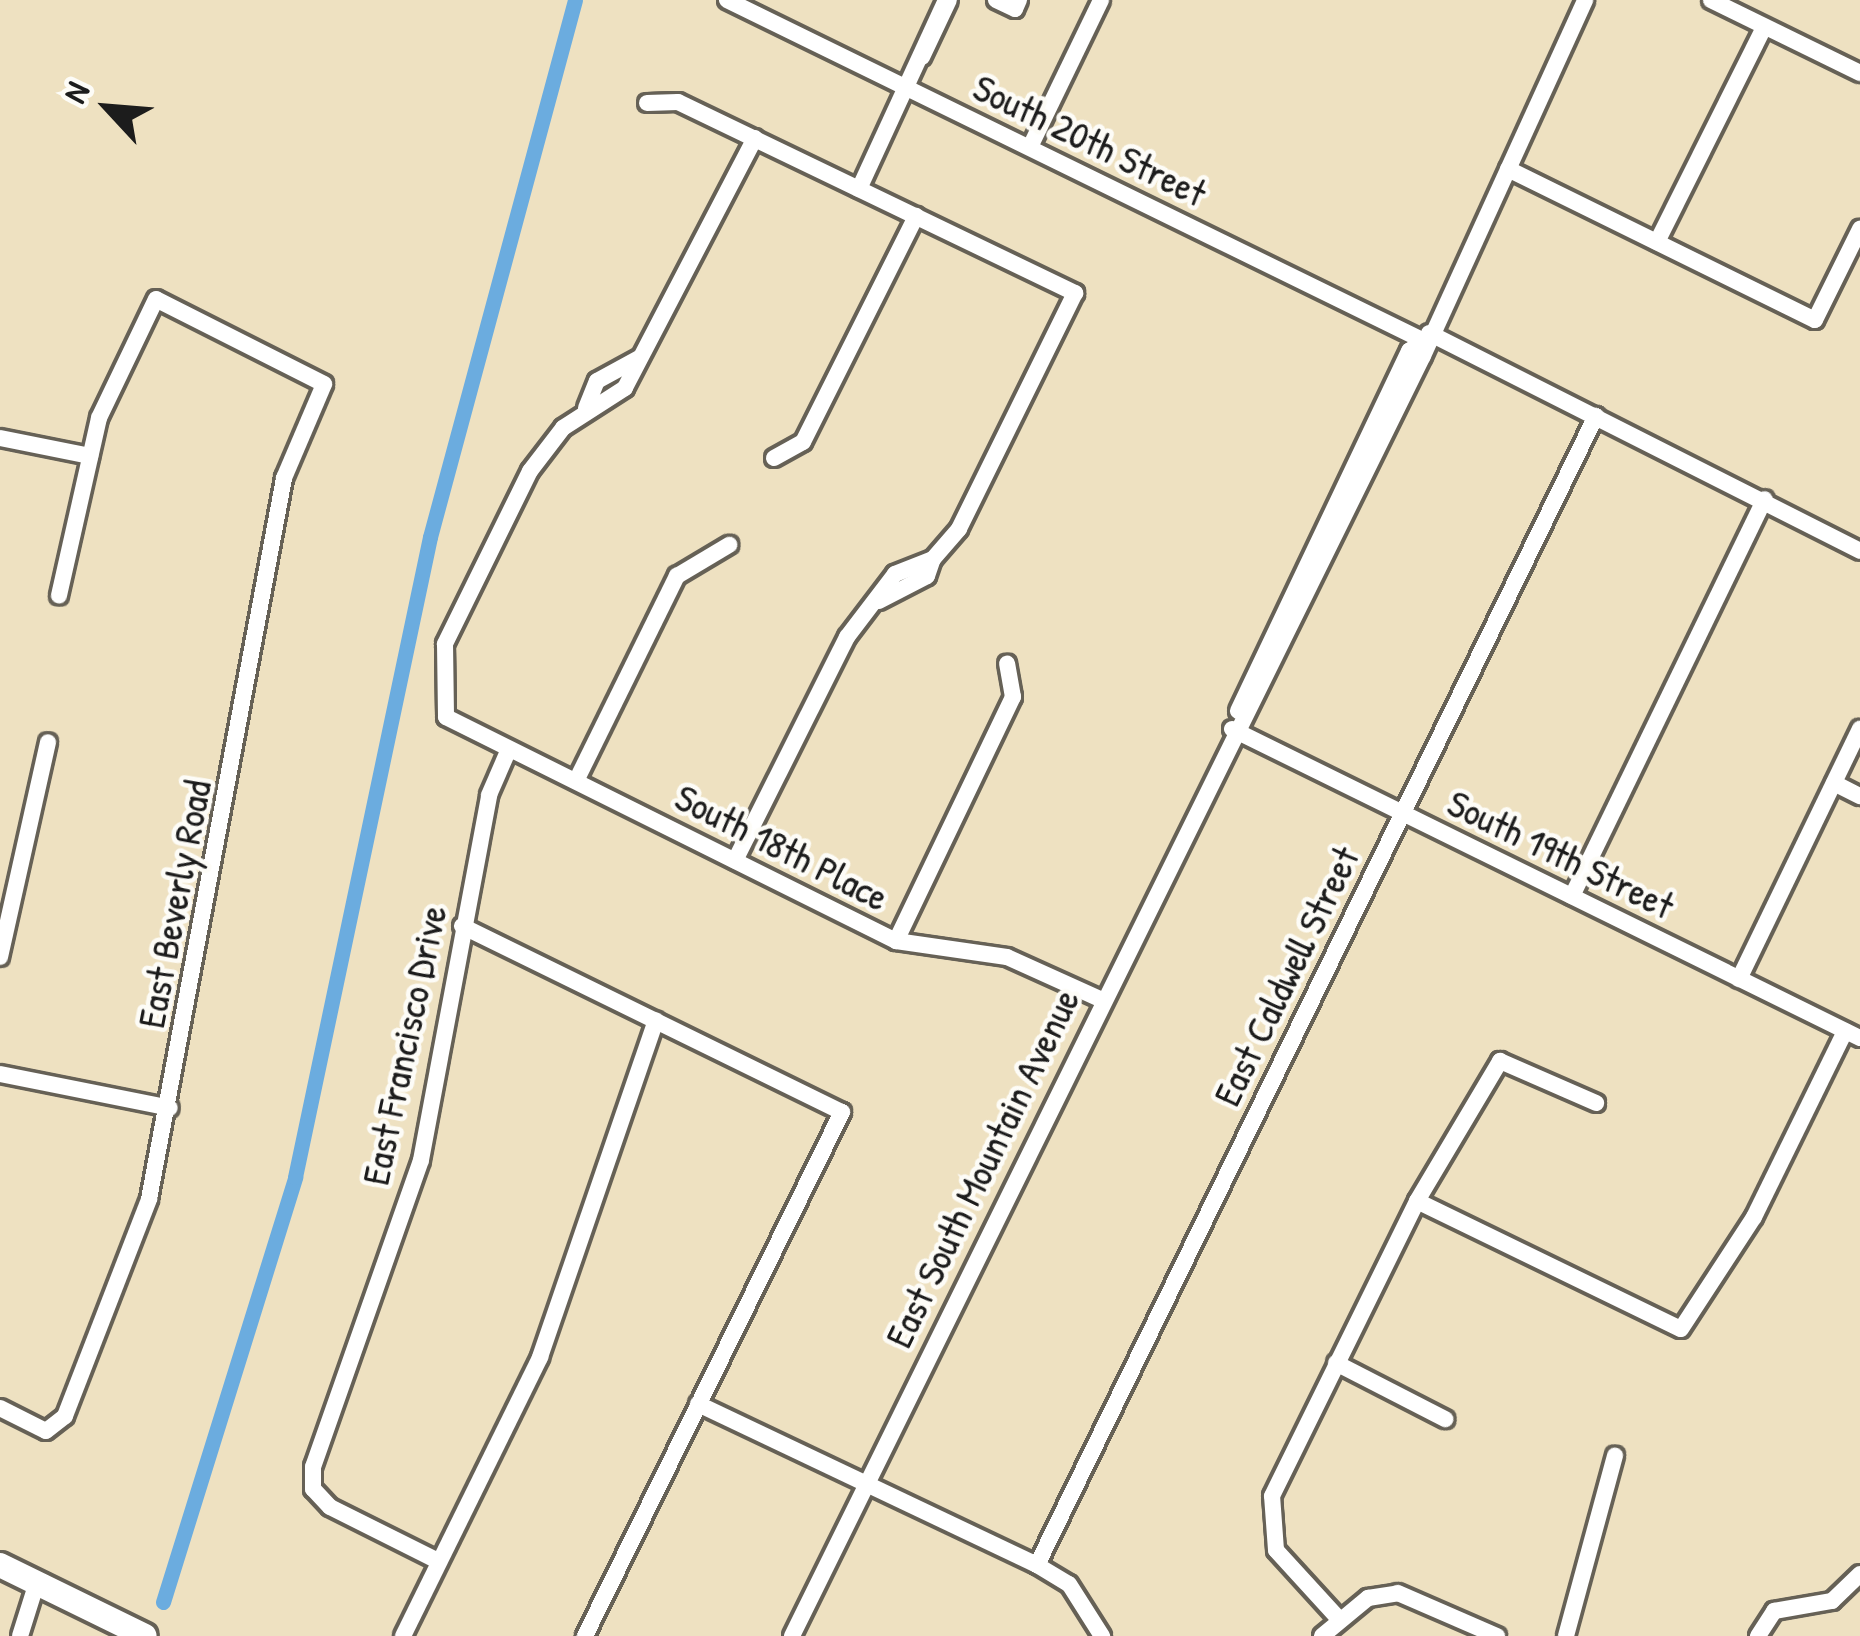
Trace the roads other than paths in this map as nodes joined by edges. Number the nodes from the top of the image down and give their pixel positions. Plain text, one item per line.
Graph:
1 (727, 0) edge
2 (948, 0) edge
3 (995, 0) edge
4 (1019, 0) edge
5 (1101, 0) edge
6 (1585, 0) edge
7 (1711, 0) edge
8 (1764, 27) junction
9 (1860, 73) edge
10 (908, 88) junction
11 (647, 104) dead end
12 (755, 138) junction
13 (1030, 147) junction
14 (1508, 169) junction
15 (859, 189) junction
16 (916, 216) junction
17 (1860, 229) edge
18 (1657, 242) junction
19 (1427, 337) junction
20 (1596, 416) junction
21 (0, 438) edge
22 (90, 456) junction
23 (773, 458) dead end
24 (1765, 499) junction
25 (729, 544) dead end
26 (1860, 551) edge
27 (58, 596) dead end
28 (1007, 664) dead end
29 (1232, 729) junction
30 (1860, 729) edge
31 (48, 742) dead end
32 (509, 749) junction
33 (576, 781) junction
34 (1834, 783) junction
35 (1860, 796) edge
36 (1402, 813) junction
37 (735, 860) junction
38 (1572, 896) junction
39 (462, 926) junction
40 (896, 940) junction
41 (0, 957) edge
42 (1739, 979) junction
43 (1100, 999) junction
44 (656, 1020) junction
45 (1852, 1035) edge
46 (0, 1074) edge
47 (1596, 1103) dead end
48 (170, 1108) junction
49 (1417, 1201) junction
50 (1336, 1363) junction
51 (698, 1404) junction
52 (0, 1408) edge
53 (1445, 1419) dead end
54 (1615, 1456) dead end
55 (865, 1485) junction
56 (438, 1561) junction
57 (0, 1564) edge
58 (1037, 1565) junction
59 (1860, 1574) edge
60 (37, 1582) junction
61 (1338, 1618) junction
62 (20, 1636) edge
63 (145, 1636) edge
64 (403, 1636) edge
65 (585, 1636) edge
66 (792, 1636) edge
67 (1102, 1636) edge
68 (1322, 1636) edge
69 (1497, 1636) edge
70 (1566, 1636) edge
71 (1758, 1636) edge

1 - 10 street, South 20th Street
2 - 10 street
3 - 4 street
5 - 13 street
6 - 14 street, East South Mountain Avenue
7 - 8 street
8 - 9 street
8 - 18 street
10 - 13 street, South 20th Street
10 - 15 street
11 - 12 street
12 - 15 street
12 - 32 street, South 18th Place
13 - 19 street, South 20th Street
14 - 18 street
14 - 19 street, East South Mountain Avenue
15 - 16 street
16 - 23 street
16 - 37 street
17 - 18 street
19 - 20 street, South 20th Street
19 - 29 street, East South Mountain Avenue
20 - 24 street, South 20th Street
20 - 36 street, East Caldwell Street
21 - 22 street
22 - 27 street
22 - 48 street, East Beverly Road
24 - 26 street, South 20th Street
24 - 38 street
25 - 33 street
28 - 40 street
29 - 36 street, South 19th Street
29 - 43 street, East South Mountain Avenue
30 - 34 street
31 - 41 street
32 - 33 street, South 18th Place
32 - 39 street, East Francisco Drive
33 - 37 street, South 18th Place
34 - 35 street
34 - 42 street
36 - 38 street, South 19th Street
36 - 58 street, East Caldwell Street
37 - 40 street, South 18th Place
38 - 42 street, South 19th Street
39 - 44 street
39 - 56 street, East Francisco Drive
40 - 43 street, South 18th Place
42 - 45 street, South 19th Street
43 - 55 street, East South Mountain Avenue
44 - 51 street
44 - 56 street
45 - 49 street
46 - 48 street
47 - 49 street
48 - 52 street, East Beverly Road
49 - 50 street
50 - 53 street
50 - 61 street
51 - 55 street
51 - 65 street
54 - 70 street
55 - 58 street
55 - 66 street, East South Mountain Avenue
56 - 64 street
57 - 60 main road
58 - 67 street
59 - 71 street
60 - 62 street
60 - 63 main road
61 - 68 street
61 - 69 street

